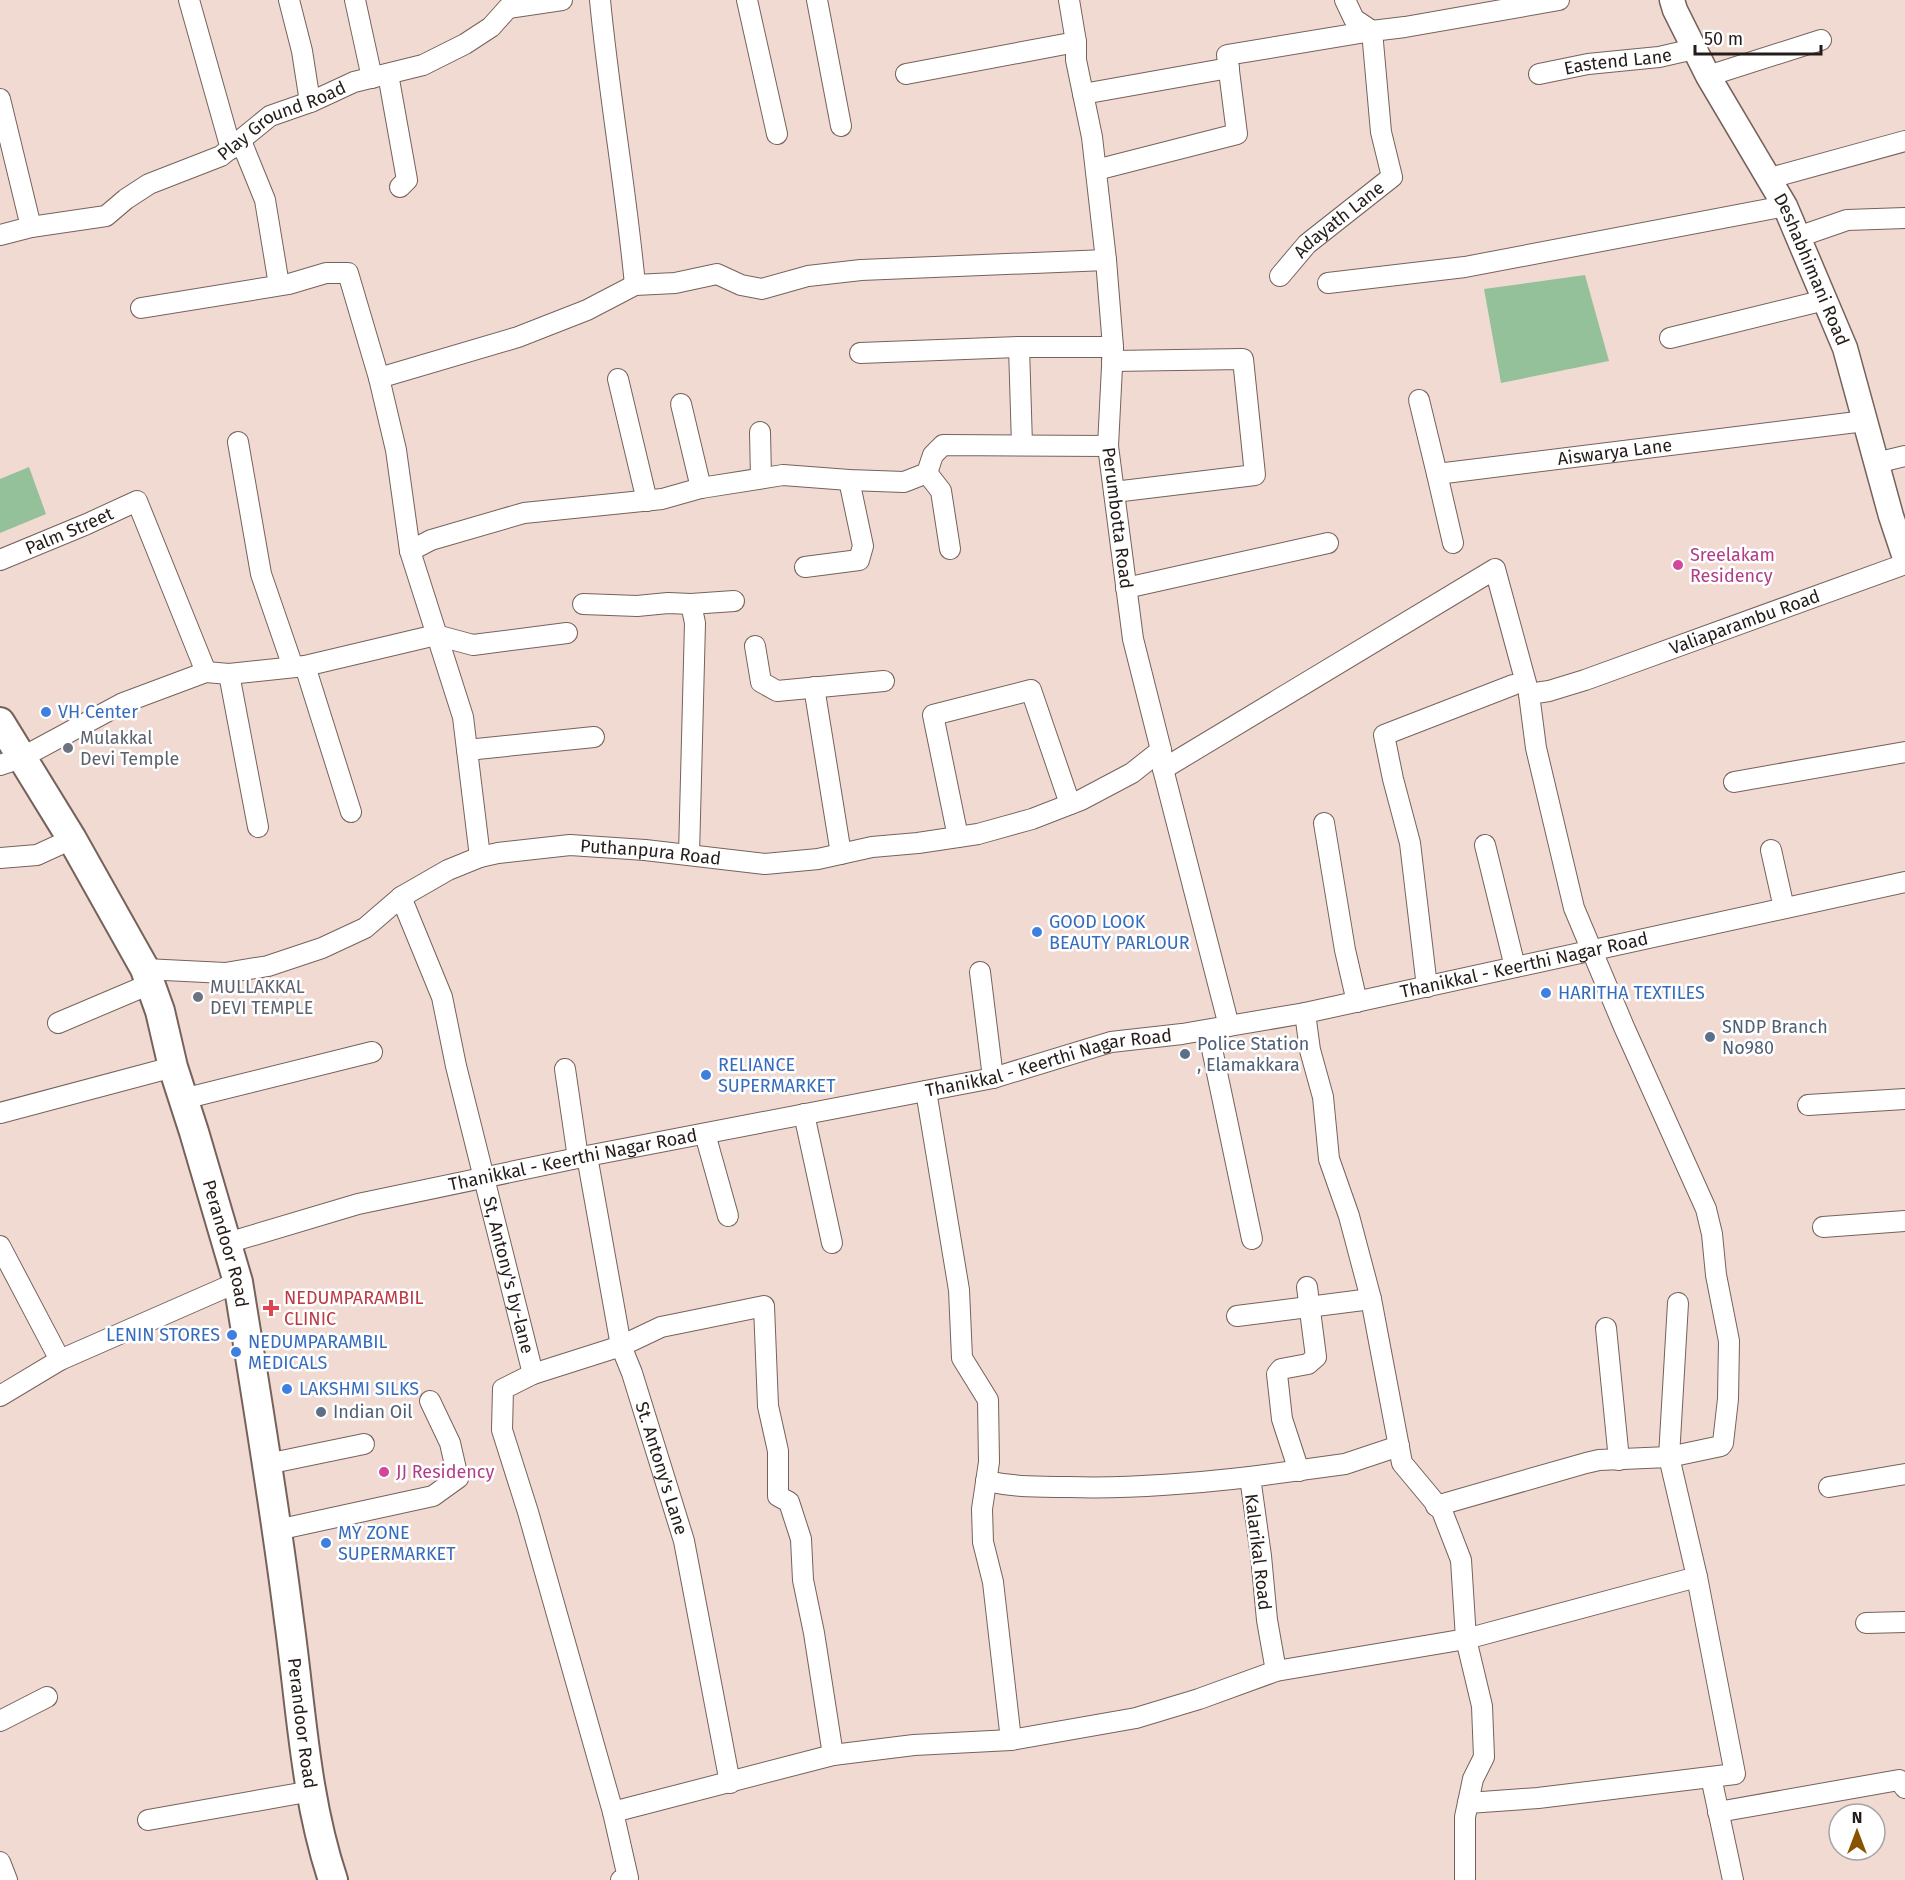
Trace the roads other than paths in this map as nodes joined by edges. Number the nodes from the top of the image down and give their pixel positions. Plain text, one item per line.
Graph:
1 (189, 0) edge
2 (289, 0) edge
3 (355, 0) edge
4 (562, 0) edge
5 (600, 0) edge
6 (747, 0) edge
7 (817, 0) edge
8 (1069, 0) edge
9 (1345, 0) edge
10 (1559, 0) edge
11 (1672, 0) edge
12 (507, 4) edge
13 (1465, 8) edge
14 (1372, 31) junction
15 (1821, 40) dead end
16 (1076, 42) junction
17 (1695, 49) junction
18 (1229, 68) junction
19 (906, 74) dead end
20 (1539, 74) dead end
21 (380, 76) junction
22 (1708, 76) junction
23 (1083, 94) junction
24 (0, 99) edge
25 (310, 102) junction
26 (841, 126) dead end
27 (777, 134) dead end
28 (1905, 141) edge
29 (236, 145) junction
30 (1096, 171) junction
31 (1770, 178) junction
32 (400, 187) dead end
33 (1785, 206) junction
34 (1905, 218) edge
35 (31, 227) junction
36 (0, 236) edge
37 (1798, 237) junction
38 (1106, 260) junction
39 (1280, 276) dead end
40 (1328, 284) dead end
41 (279, 285) junction
42 (635, 285) junction
43 (1825, 300) junction
44 (141, 308) dead end
45 (1670, 338) dead end
46 (1019, 346) junction
47 (860, 353) dead end
48 (1113, 354) junction
49 (379, 378) junction
50 (618, 379) dead end
51 (1419, 400) dead end
52 (681, 404) dead end
53 (1865, 420) junction
54 (760, 432) dead end
55 (238, 442) dead end
56 (1022, 446) junction
57 (1108, 446) junction
58 (1905, 456) edge
59 (1876, 463) junction
60 (927, 473) junction
61 (1437, 474) junction
62 (761, 478) junction
63 (849, 480) junction
64 (701, 488) junction
65 (1114, 492) junction
66 (647, 501) junction
67 (1328, 543) dead end
68 (1452, 543) dead end
69 (950, 549) dead end
70 (410, 550) junction
71 (1905, 558) edge
72 (0, 560) edge
73 (1905, 564) edge
74 (805, 567) dead end
75 (1126, 588) junction
76 (734, 601) dead end
77 (583, 604) dead end
78 (691, 604) junction
79 (567, 633) dead end
80 (436, 636) junction
81 (755, 646) dead end
82 (299, 667) junction
83 (206, 672) junction
84 (229, 674) junction
85 (884, 681) dead end
86 (814, 687) junction
87 (1521, 690) junction
88 (0, 722) edge
89 (594, 737) dead end
90 (467, 750) junction
91 (1905, 752) edge
92 (1162, 760) junction
93 (10, 761) edge
94 (1734, 782) dead end
95 (1070, 804) junction
96 (351, 812) dead end
97 (1324, 823) dead end
98 (258, 828) dead end
99 (958, 837) junction
100 (72, 839) junction
101 (1485, 845) dead end
102 (1772, 850) dead end
103 (841, 854) junction
104 (689, 855) junction
105 (0, 858) edge
106 (480, 858) junction
107 (1905, 882) edge
108 (401, 897) junction
109 (1784, 908) junction
110 (1593, 951) junction
111 (1515, 967) junction
112 (980, 972) dead end
113 (148, 977) junction
114 (1427, 987) junction
115 (1357, 1002) junction
116 (1305, 1013) junction
117 (58, 1023) dead end
118 (1229, 1026) junction
119 (1208, 1030) junction
120 (372, 1052) dead end
121 (173, 1067) junction
122 (565, 1069) dead end
123 (993, 1078) junction
124 (926, 1091) junction
125 (183, 1099) junction
126 (1905, 1099) edge
127 (1808, 1105) dead end
128 (0, 1113) edge
129 (804, 1114) junction
130 (705, 1134) junction
131 (582, 1157) junction
132 (485, 1177) junction
133 (728, 1216) dead end
134 (1905, 1221) edge
135 (1823, 1227) dead end
136 (1252, 1239) dead end
137 (227, 1243) junction
138 (832, 1244) dead end
139 (0, 1246) edge
140 (238, 1282) junction
141 (1308, 1297) junction
142 (1371, 1299) junction
143 (1678, 1303) dead end
144 (1237, 1316) dead end
145 (1606, 1328) dead end
146 (621, 1346) junction
147 (60, 1360) junction
148 (533, 1374) junction
149 (0, 1396) edge
150 (430, 1401) dead end
151 (364, 1444) dead end
152 (1399, 1446) junction
153 (1670, 1457) junction
154 (1619, 1460) junction
155 (267, 1464) junction
156 (1299, 1471) junction
157 (1905, 1474) edge
158 (1250, 1478) junction
159 (986, 1481) junction
160 (1829, 1487) dead end
161 (1436, 1506) junction
162 (277, 1530) junction
163 (1697, 1577) junction
164 (1905, 1622) edge
165 (1866, 1623) dead end
166 (1466, 1639) junction
167 (1276, 1671) junction
168 (47, 1698) dead end
169 (0, 1721) edge
170 (1011, 1740) junction
171 (833, 1755) junction
172 (1711, 1777) junction
173 (730, 1783) junction
174 (1905, 1788) edge
175 (312, 1791) junction
176 (1468, 1803) junction
177 (613, 1812) junction
178 (1718, 1812) junction
179 (148, 1820) dead end
180 (0, 1862) edge
181 (7, 1880) edge
182 (333, 1880) edge
183 (621, 1880) edge
184 (1465, 1880) edge
185 (1733, 1880) edge

1 - 29 street
2 - 25 street
3 - 21 street
4 - 12 street, Play Ground Road
5 - 42 street
6 - 27 street
7 - 26 street
8 - 16 street, Perumbotta Road
9 - 14 street
10 - 13 street
11 - 17 street, Deshabhimani Road
12 - 21 street, Play Ground Road
13 - 14 street
14 - 18 street
14 - 39 street, Adayath Lane
15 - 22 street
16 - 19 street
16 - 23 street, Perumbotta Road
17 - 20 street, Eastend Lane
17 - 22 street, Deshabhimani Road
18 - 23 street
18 - 30 street
21 - 25 street, Play Ground Road
21 - 32 street
22 - 31 street, Deshabhimani Road
23 - 30 street, Perumbotta Road
24 - 35 street
25 - 29 street, Play Ground Road
28 - 31 street
29 - 35 street, Play Ground Road
29 - 41 street
30 - 38 street, Perumbotta Road
31 - 33 street, Deshabhimani Road
33 - 37 street, Deshabhimani Road
33 - 40 street
34 - 37 street
35 - 36 street, Play Ground Road
37 - 43 street, Deshabhimani Road
38 - 42 street
38 - 48 street, Perumbotta Road
41 - 44 street
41 - 49 street
42 - 49 street
43 - 45 street
43 - 53 street, Deshabhimani Road
46 - 47 street
46 - 48 street
46 - 56 street
48 - 57 street, Perumbotta Road
48 - 65 street
49 - 70 street
50 - 66 street
51 - 61 street
52 - 64 street
53 - 59 street, Deshabhimani Road
53 - 61 street, Aiswarya Lane
54 - 62 street
55 - 82 street
56 - 57 street
56 - 60 street
57 - 65 street, Perumbotta Road
58 - 59 street
59 - 71 street, Deshabhimani Road
60 - 63 street
60 - 69 street
61 - 68 street
62 - 63 street
62 - 64 street
63 - 74 street
64 - 66 street
65 - 75 street, Perumbotta Road
66 - 70 street
67 - 75 street
70 - 80 street
72 - 83 street, Palm Street
73 - 87 street, Valiaparambu Road
75 - 92 street, Perumbotta Road
76 - 78 street
77 - 78 street
78 - 104 street
79 - 80 street
80 - 82 street
80 - 90 street
81 - 86 street
82 - 84 street
82 - 96 street
83 - 84 street
83 - 93 street
84 - 98 street
85 - 86 street
86 - 103 street
87 - 92 street, Puthanpura Road
87 - 110 street
87 - 114 street, Valiaparambu Road
88 - 93 main road, Perandoor Road
89 - 90 street
90 - 106 street
91 - 94 street
92 - 95 street, Puthanpura Road
92 - 118 street, Perumbotta Road
93 - 100 main road, Perandoor Road
95 - 99 street, Puthanpura Road
95 - 99 street
97 - 115 street
99 - 103 street, Puthanpura Road
100 - 105 street
100 - 113 main road, Perandoor Road
101 - 111 street
102 - 109 street
103 - 104 street, Puthanpura Road
104 - 106 street, Puthanpura Road
106 - 108 street, Puthanpura Road
107 - 109 street, Thanikkal - Keerthi Nagar Road
108 - 113 street, Puthanpura Road
108 - 132 street, St, Antony's by-lane
109 - 110 street, Thanikkal - Keerthi Nagar Road
110 - 111 street, Thanikkal - Keerthi Nagar Road
110 - 153 street
111 - 114 street, Thanikkal - Keerthi Nagar Road
112 - 123 street
113 - 117 street
113 - 121 main road, Perandoor Road
114 - 115 street, Thanikkal - Keerthi Nagar Road
115 - 116 street, Thanikkal - Keerthi Nagar Road
116 - 118 street, Thanikkal - Keerthi Nagar Road
116 - 142 street
118 - 119 street, Thanikkal - Keerthi Nagar Road
119 - 123 street, Thanikkal - Keerthi Nagar Road
119 - 136 street
120 - 125 street
121 - 125 main road, Perandoor Road
121 - 128 street
122 - 131 street, St. Antony's Lane
123 - 124 street, Thanikkal - Keerthi Nagar Road
124 - 129 street, Thanikkal - Keerthi Nagar Road
124 - 159 street
125 - 137 main road, Perandoor Road
126 - 127 street
129 - 130 street, Thanikkal - Keerthi Nagar Road
129 - 138 street
130 - 131 street, Thanikkal - Keerthi Nagar Road
130 - 133 street
131 - 132 street, Thanikkal - Keerthi Nagar Road
131 - 146 street, St. Antony's Lane
132 - 137 street, Thanikkal - Keerthi Nagar Road
132 - 148 street, St, Antony's by-lane
134 - 135 street
137 - 140 main road, Perandoor Road
139 - 147 street
140 - 147 street
140 - 155 main road, Perandoor Road
141 - 142 street
141 - 144 street
141 - 156 street
142 - 152 street
143 - 153 street
145 - 154 street
146 - 148 street
146 - 171 street
146 - 173 street, St. Antony's Lane
147 - 149 street
148 - 177 street
150 - 162 street
151 - 155 street
152 - 156 street, Kalarikal Road
152 - 161 street
153 - 154 street
153 - 163 street
154 - 161 street
155 - 162 main road, Perandoor Road
156 - 158 street, Kalarikal Road
157 - 160 street
158 - 159 street
158 - 167 street, Kalarikal Road
159 - 170 street
161 - 166 street
162 - 175 main road, Perandoor Road
163 - 166 street
163 - 172 street
164 - 165 street
166 - 167 street
166 - 176 street
167 - 170 street
168 - 169 street
170 - 171 street
171 - 173 street
172 - 176 street
172 - 178 street
173 - 177 street
174 - 178 street
175 - 179 street
175 - 182 main road, Perandoor Road
176 - 184 street
177 - 183 street
178 - 185 street
180 - 181 street

